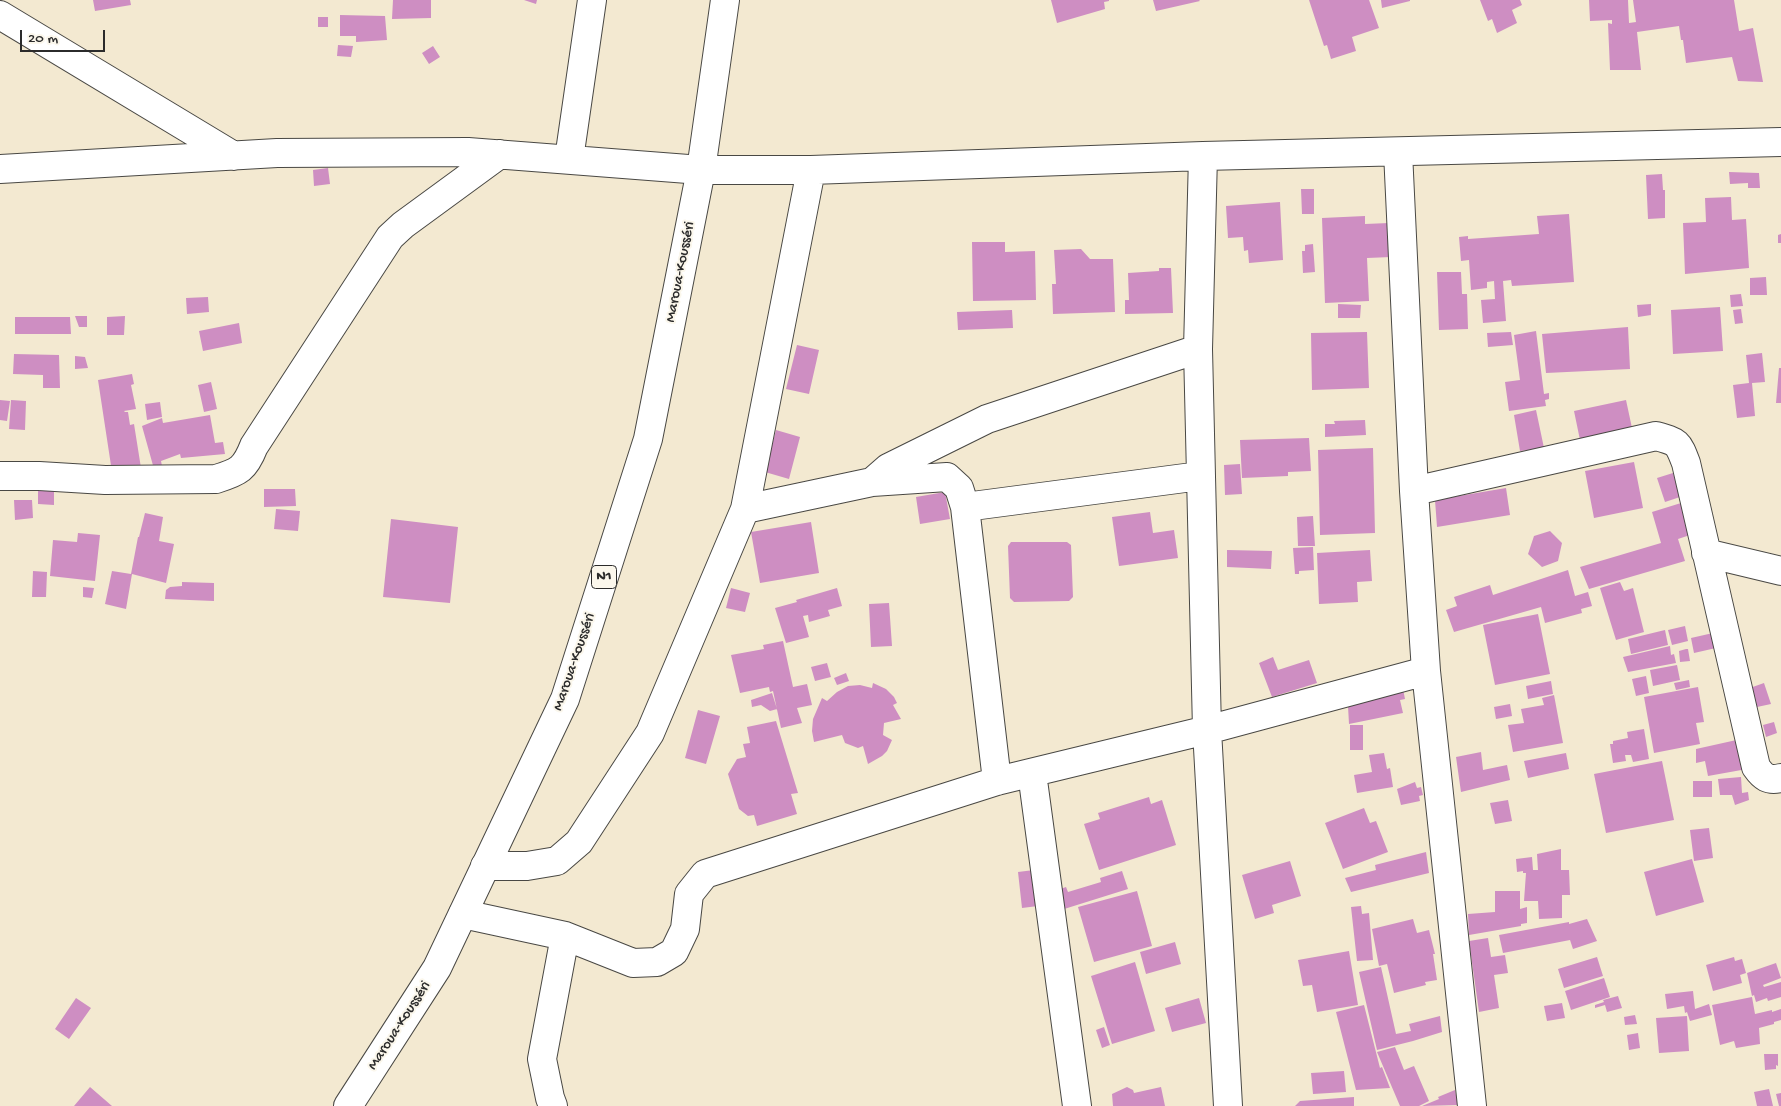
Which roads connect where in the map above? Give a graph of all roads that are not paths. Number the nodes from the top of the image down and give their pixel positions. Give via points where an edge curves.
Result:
1 (592, 0) edge
2 (725, 0) edge
3 (0, 15) edge
4 (1781, 142) edge
5 (1398, 152) junction
6 (500, 154) junction
7 (234, 156) junction
8 (1203, 156) junction
9 (569, 159) junction
10 (0, 169) edge
11 (700, 170) junction
12 (811, 170) junction
13 (1198, 349) junction
14 (0, 476) edge
15 (1200, 476) junction
16 (872, 482) junction
17 (1414, 491) junction
18 (965, 507) junction
19 (745, 509) junction
20 (1706, 553) junction
21 (1781, 571) edge
22 (1426, 671) junction
23 (1207, 730) junction
24 (1032, 773) junction
25 (1781, 778) edge
26 (997, 781) junction
27 (486, 866) junction
28 (463, 914) junction
29 (565, 936) junction
30 (348, 1106) edge
31 (553, 1106) edge
32 (1078, 1106) edge
33 (1228, 1106) edge
34 (1472, 1106) edge

1 - 9 main road
2 - 11 main road, Maroua-Kousséri / N1
3 - 7 main road
4 - 5 main road
5 - 8 main road
5 - 17 main road
6 - 7 main road via 287,153
6 - 9 main road
6 - 14 main road via 403,224 390,237 254,446 247,463 233,474 216,479 105,480
7 - 10 main road
8 - 12 main road
8 - 13 main road
9 - 11 main road
11 - 12 main road
11 - 27 main road, Maroua-Kousséri / N1 via 645,448 565,699
12 - 19 main road
13 - 15 main road
13 - 16 main road via 987,419 888,468
15 - 18 main road
15 - 23 main road
16 - 18 main road via 947,477 959,488
16 - 19 main road
17 - 20 main road via 1656,436 1680,446
17 - 22 main road
18 - 26 main road
19 - 27 main road via 650,733 579,842 557,861 527,866
20 - 21 main road
20 - 25 main road via 1756,766 1762,776 1773,780
22 - 23 main road
22 - 34 main road
23 - 24 main road
23 - 33 main road
24 - 26 main road
24 - 32 main road
26 - 29 main road via 705,874 689,894 685,930 674,952 657,962 633,963
27 - 28 main road, Maroua-Kousséri / N1
28 - 29 main road
28 - 30 main road, Maroua-Kousséri / N1 via 437,968
29 - 31 main road via 542,1059

